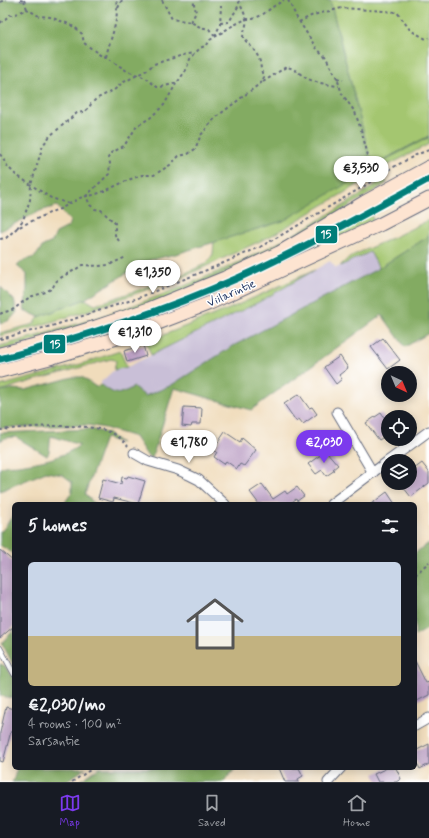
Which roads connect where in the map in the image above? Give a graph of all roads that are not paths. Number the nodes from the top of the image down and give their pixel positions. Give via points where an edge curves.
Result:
1 (429, 167) edge
2 (429, 199) edge
3 (0, 354) edge
4 (0, 371) edge
5 (337, 412) dead end
6 (429, 431) edge
7 (134, 453) road end
8 (398, 454) edge
9 (381, 466) edge
10 (372, 473) junction
11 (223, 502) edge
12 (333, 502) edge
13 (0, 648) edge
14 (12, 670) edge
15 (429, 718) edge
16 (417, 725) edge
17 (339, 770) edge
18 (328, 782) edge

1 - 3 main road, Viilarintie via 279,253 225,278 96,327
2 - 4 main road, Viilarintie via 210,303 127,335
5 - 10 street
6 - 8 street
7 - 11 street via 148,461 178,470 199,480
9 - 10 street
10 - 12 street
13 - 14 lane
15 - 16 street
17 - 18 street

